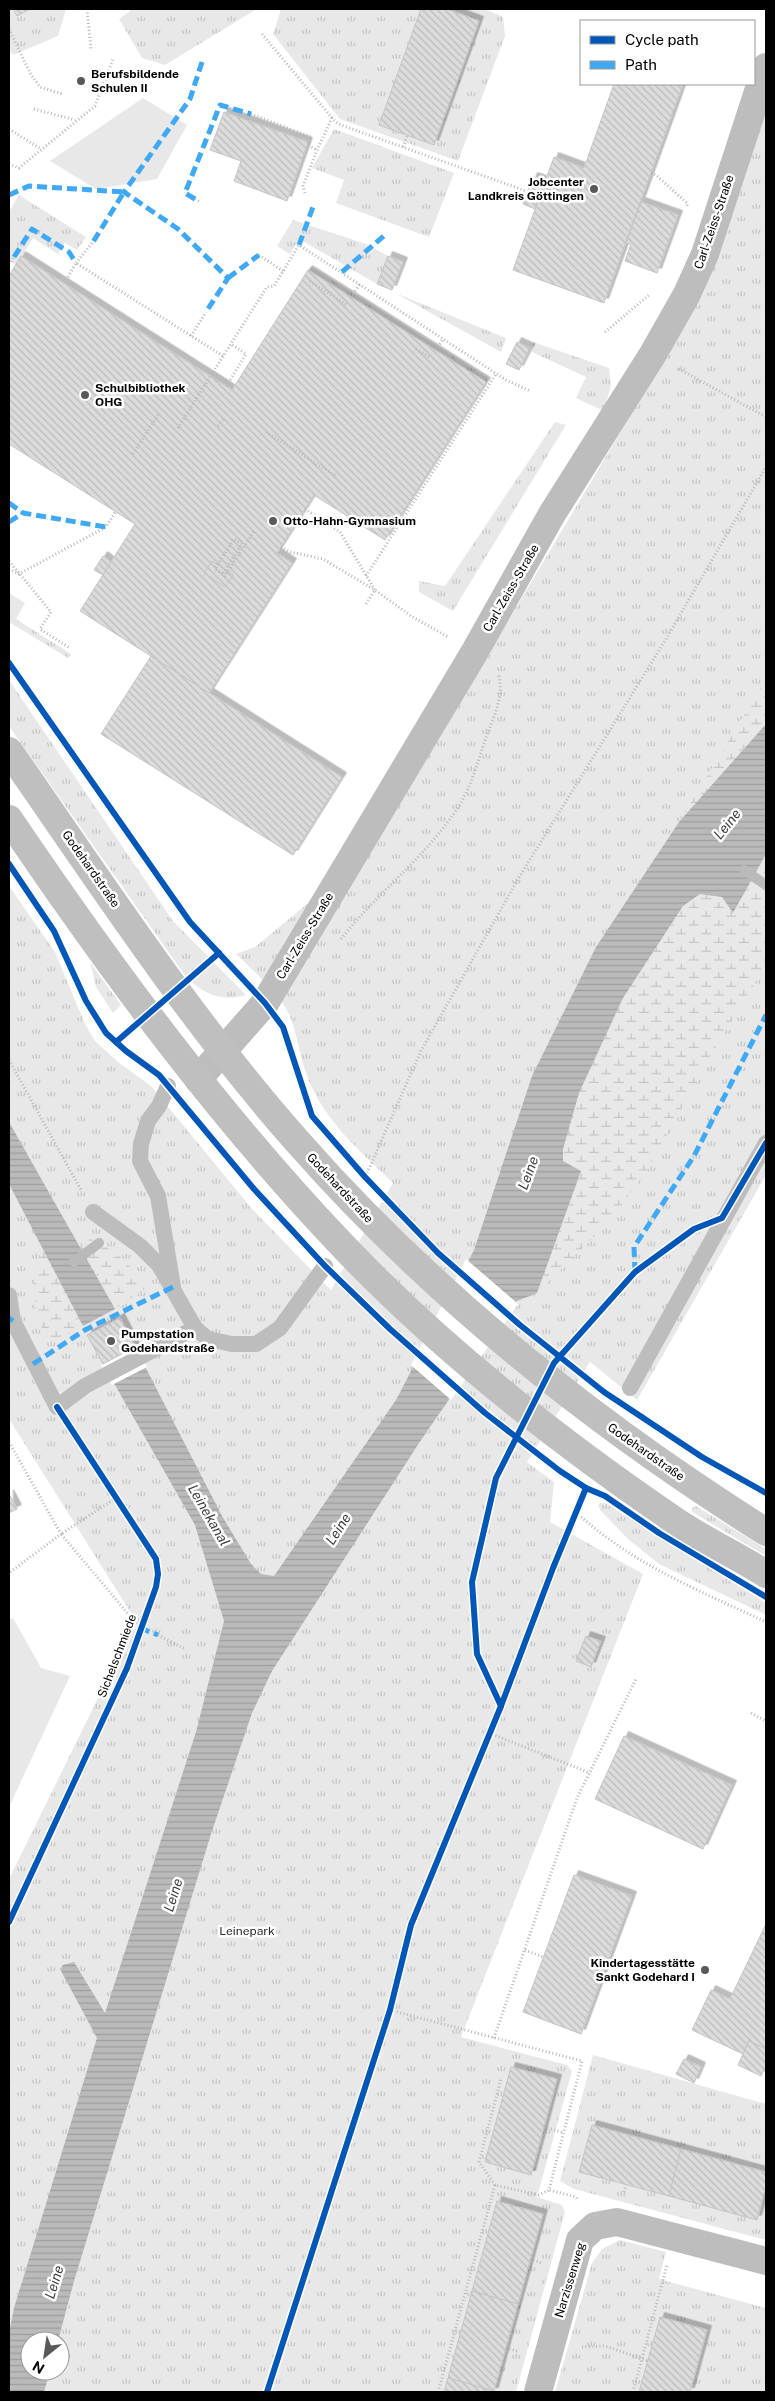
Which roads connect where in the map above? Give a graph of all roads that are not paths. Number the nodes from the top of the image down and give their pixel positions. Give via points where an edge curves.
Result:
1 (766, 67) edge
2 (9, 751) edge
3 (9, 819) edge
4 (223, 1051) junction
5 (198, 1079) junction
6 (168, 1086) dead end
7 (766, 1143) edge
8 (93, 1212) road end
9 (325, 1266) dead end
10 (173, 1287) junction
11 (9, 1295) edge
12 (195, 1328) junction
13 (630, 1388) dead end
14 (766, 1532) edge
15 (766, 1574) edge
16 (766, 2260) edge
17 (538, 2392) edge

1 - 4 street, Carl-Zeiss-Straße via 705,254 687,294 552,514 482,638 265,1002
2 - 4 street, Godehardstraße via 176,990
3 - 5 street via 48,877
4 - 5 street, Carl-Zeiss-Straße
4 - 14 street, Godehardstraße via 297,1141 363,1213 475,1320 592,1414
5 - 15 street via 256,1151 344,1247 454,1351 574,1447 679,1522
6 - 10 lane via 148,1121 140,1161 158,1196
7 - 13 lane
8 - 10 lane via 140,1246 159,1265
9 - 12 lane via 280,1328 256,1344 232,1344 208,1338
10 - 12 lane
11 - 12 lane via 14,1321 57,1407 85,1386
16 - 17 street, Narzissenweg via 617,2222 595,2226 580,2240

